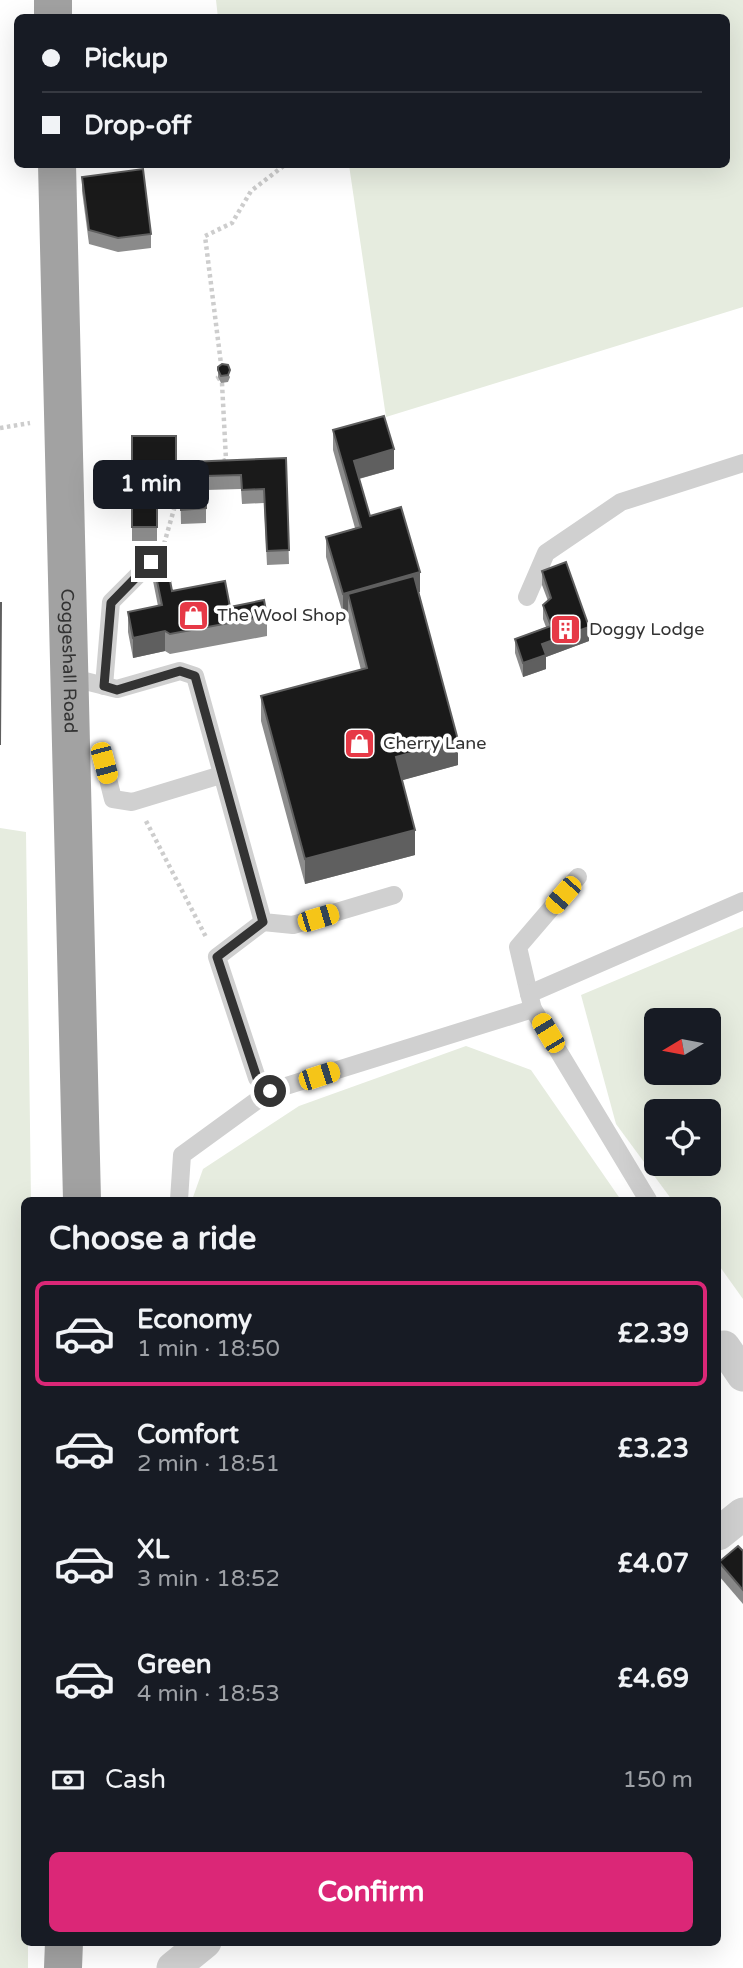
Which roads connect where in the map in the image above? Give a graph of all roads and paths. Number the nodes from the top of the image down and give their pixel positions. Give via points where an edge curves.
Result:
1 (57, 168) edge
2 (281, 168) edge
3 (214, 463) edge
4 (743, 463) edge
5 (195, 468) edge
6 (151, 562) joint
7 (527, 597) dead end
8 (86, 682) junction
9 (104, 763) dead end
10 (221, 775) junction
11 (142, 814) dead end
12 (578, 877) dead end
13 (394, 895) dead end
14 (743, 901) edge
15 (263, 922) junction
16 (217, 957) junction
17 (531, 1002) junction
18 (270, 1091) junction
19 (82, 1197) edge
20 (179, 1197) edge
21 (646, 1197) edge
22 (724, 1347) dead end
23 (743, 1375) edge
24 (743, 1514) edge
25 (721, 1532) edge
26 (64, 1946) edge
27 (200, 1946) edge
28 (63, 1968) edge
29 (173, 1968) edge

1 - 8 highway, Coggeshall Road
2 - 3 path via 251,191 232,223 205,236 222,372 218,377 226,460
4 - 7 lane via 621,502 546,553
5 - 6 path via 185,471 166,541
6 - 8 lane via 111,603
8 - 10 lane via 117,690 180,671 195,676
8 - 19 highway, Coggeshall Road
9 - 10 lane via 113,799 132,802
10 - 15 lane
11 - 16 path
12 - 17 lane via 518,947
13 - 15 lane via 293,925
14 - 17 lane
15 - 16 lane
16 - 18 lane via 257,1078
17 - 18 lane
17 - 21 lane
18 - 20 lane via 182,1156
22 - 23 street
24 - 25 street
26 - 28 highway
27 - 29 street

